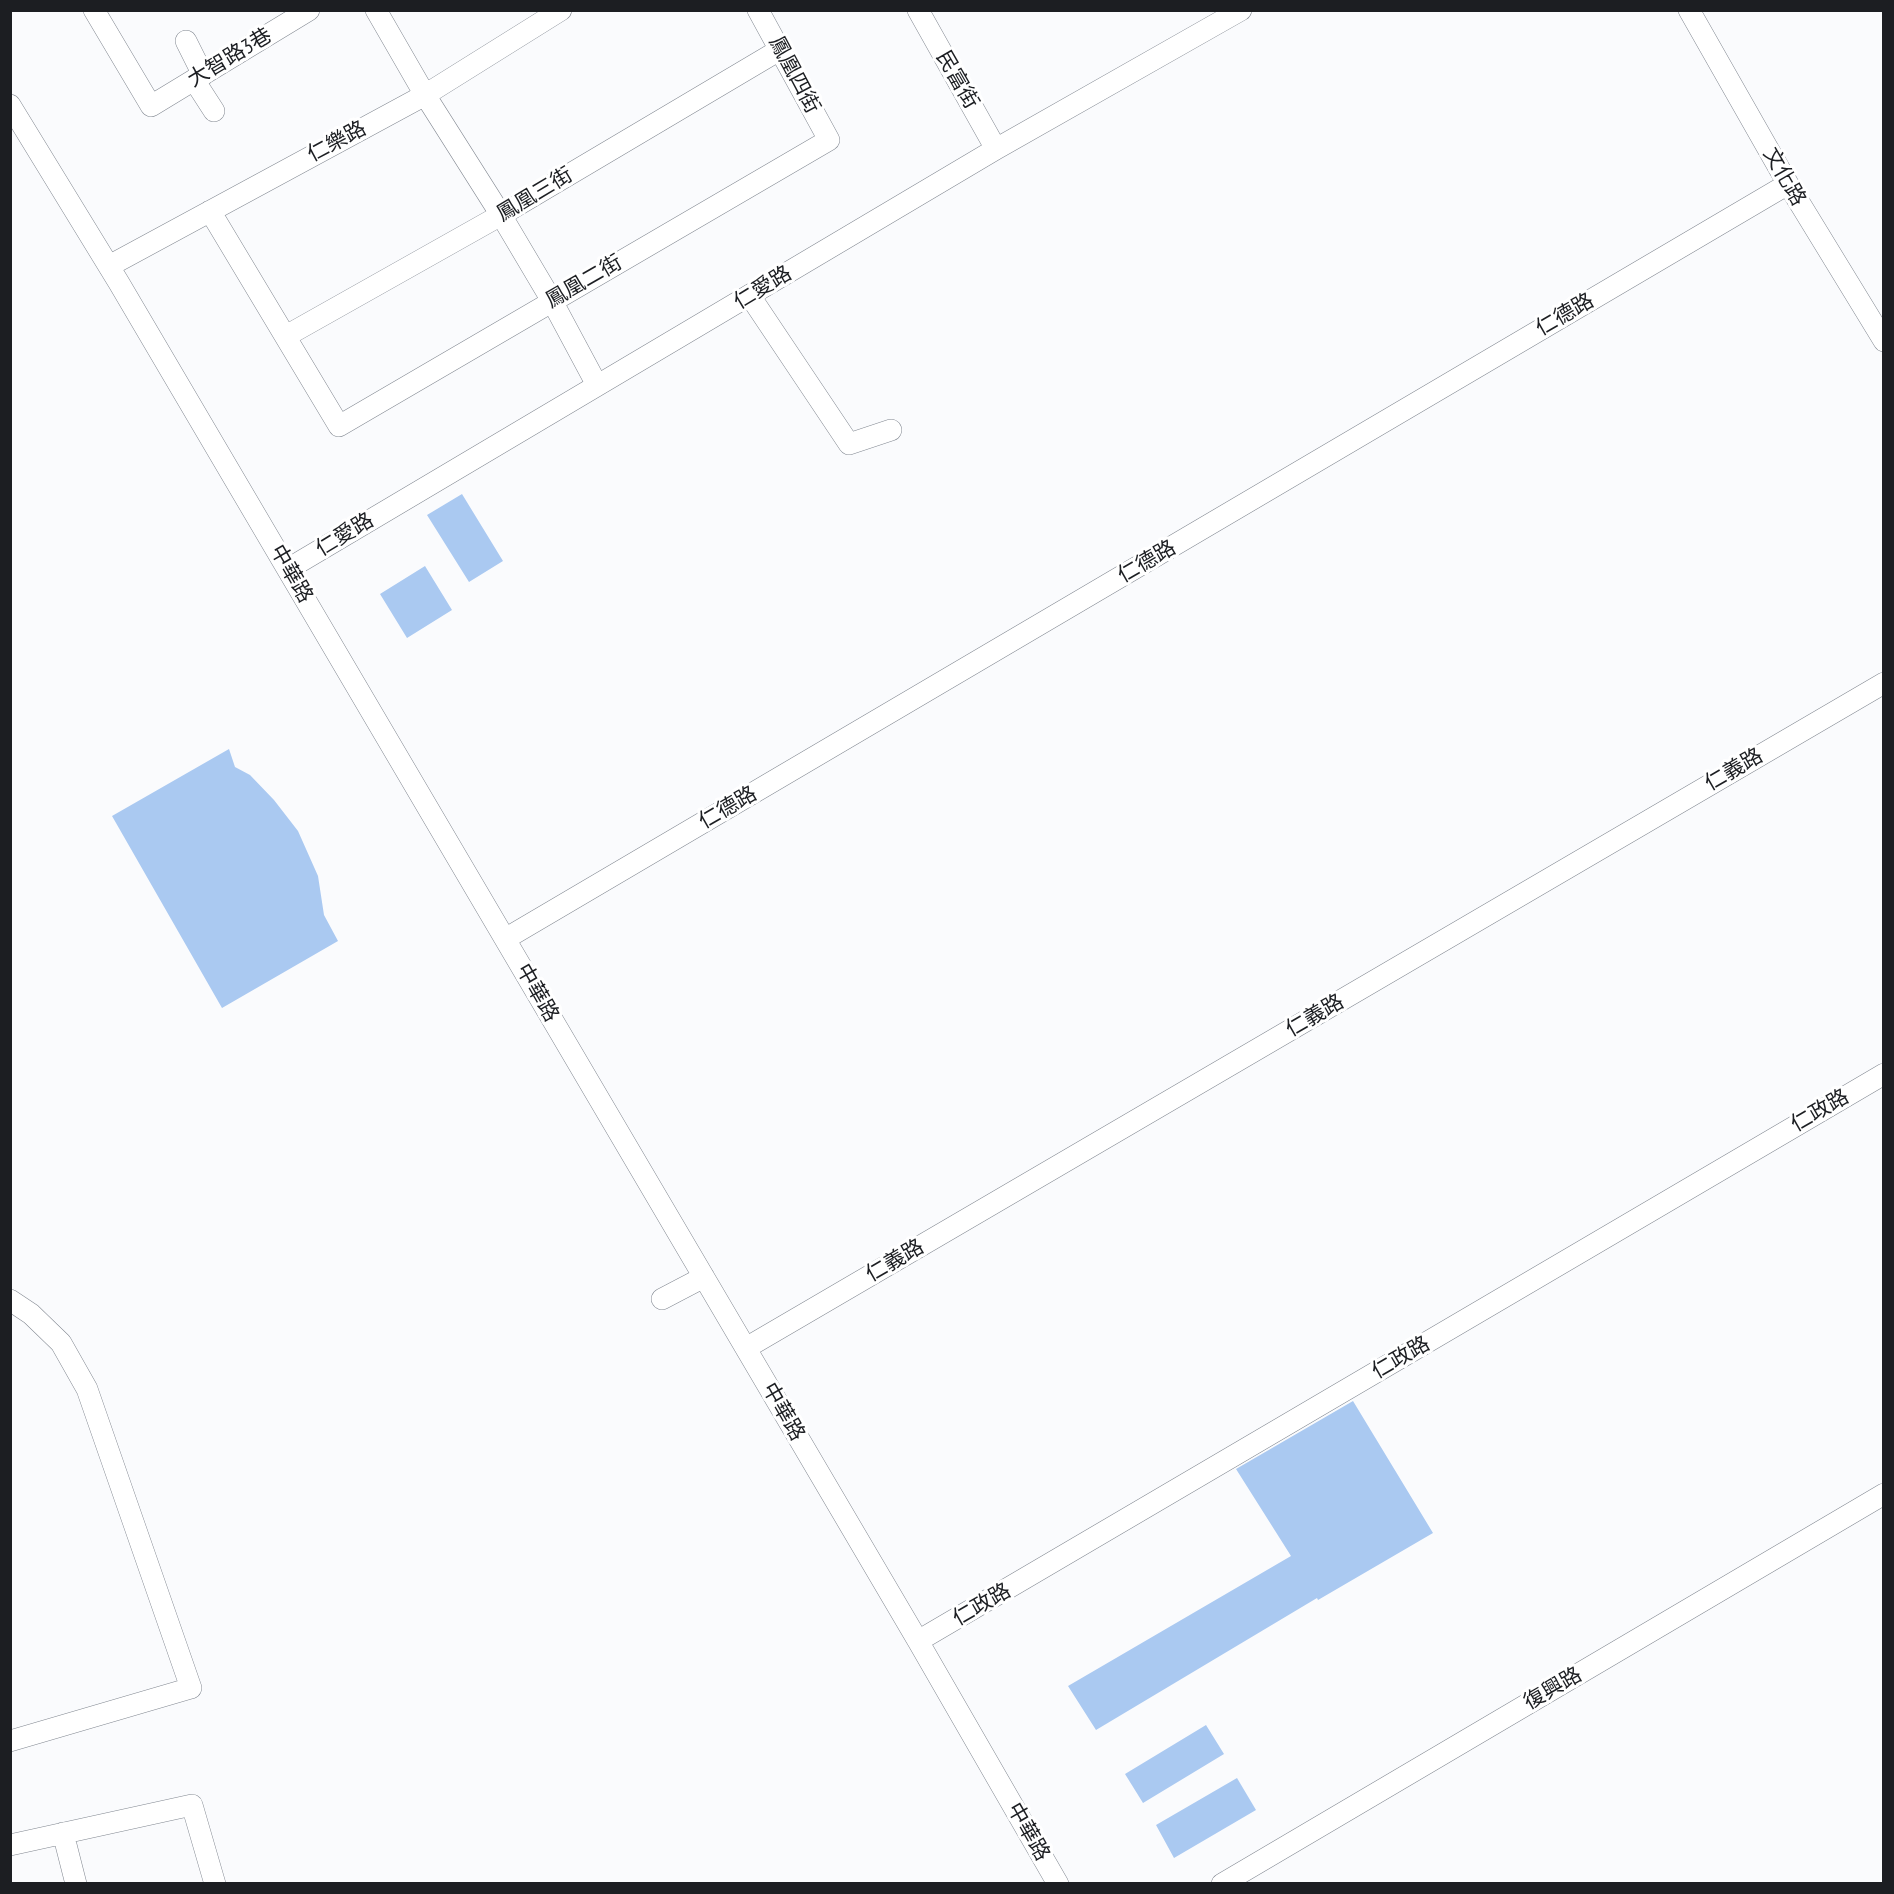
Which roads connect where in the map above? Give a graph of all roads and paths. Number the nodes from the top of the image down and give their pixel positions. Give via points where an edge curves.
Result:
1 (94, 10) edge
2 (309, 10) edge
3 (376, 10) edge
4 (561, 10) edge
5 (758, 10) edge
6 (918, 10) edge
7 (1241, 10) edge
8 (1689, 10) edge
9 (186, 41) dead end
10 (781, 49) junction
11 (198, 77) junction
12 (425, 95) junction
13 (10, 105) edge
14 (214, 111) dead end
15 (829, 140) joint
16 (996, 149) junction
17 (1788, 184) junction
18 (210, 211) junction
19 (501, 216) junction
20 (109, 266) junction
21 (750, 296) junction
22 (552, 301) junction
23 (286, 336) junction
24 (1884, 341) edge
25 (597, 385) junction
26 (891, 430) dead end
27 (288, 569) junction
28 (1884, 683) edge
29 (505, 939) junction
30 (1884, 1074) edge
31 (704, 1277) junction
32 (662, 1299) dead end
33 (10, 1300) edge
34 (746, 1348) junction
35 (1884, 1494) edge
36 (918, 1641) junction
37 (10, 1740) edge
38 (63, 1833) junction
39 (10, 1845) edge
40 (76, 1884) edge
41 (215, 1884) edge
42 (1058, 1884) edge
43 (1222, 1884) edge

1 - 11 street, 大智路3巷 via 151,106
2 - 11 street, 大智路3巷
3 - 12 street
4 - 12 street, 仁樂路
5 - 10 street, 鳳凰四街
6 - 16 street, 民富街
7 - 16 street, 仁愛路
8 - 17 street, 文化路
9 - 11 street
10 - 15 street, 鳳凰四街
10 - 19 street, 鳳凰三街
11 - 14 street
12 - 18 street, 仁樂路
12 - 19 street
13 - 20 street, 中華路
15 - 22 street, 鳳凰二街
16 - 21 street, 仁愛路
17 - 24 street, 文化路
17 - 29 street, 仁德路
18 - 20 street, 仁樂路
18 - 23 street
19 - 22 street
19 - 23 street, 鳳凰三街
20 - 27 street, 中華路
21 - 25 street, 仁愛路
21 - 26 street via 849,444
22 - 23 street, 鳳凰二街 via 339,426
22 - 25 street
25 - 27 street, 仁愛路
27 - 29 street, 中華路
28 - 34 street, 仁義路
29 - 31 street, 中華路
30 - 36 street, 仁政路
31 - 32 street
31 - 34 street, 中華路
33 - 37 street via 32,1314 61,1343 87,1389 192,1688
34 - 36 street, 中華路
35 - 43 street, 復興路
36 - 42 street, 中華路
38 - 39 street
38 - 40 street
38 - 41 street via 192,1805

